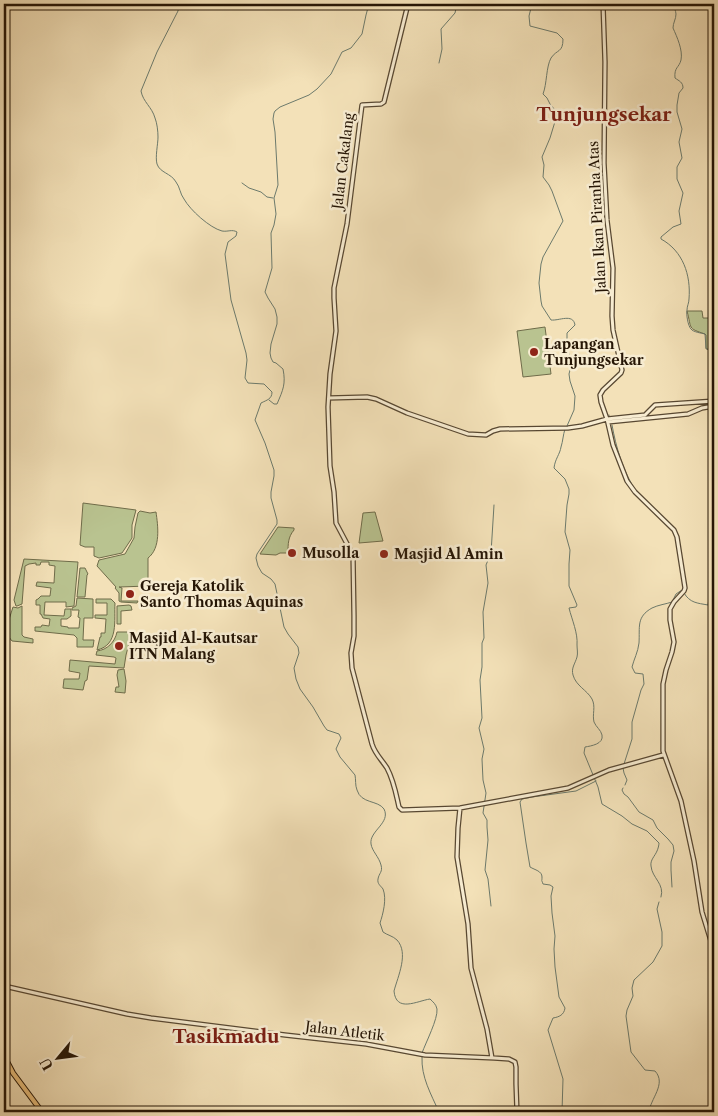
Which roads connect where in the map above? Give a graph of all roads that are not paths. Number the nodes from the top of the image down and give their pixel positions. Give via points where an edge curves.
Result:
1 (408, 4) edge
2 (603, 4) edge
3 (329, 398) junction
4 (714, 401) edge
5 (694, 403) junction
6 (714, 406) edge
7 (695, 412) junction
8 (608, 420) junction
9 (663, 755) junction
10 (460, 808) junction
11 (714, 951) edge
12 (4, 986) edge
13 (4, 1056) edge
14 (492, 1058) junction
15 (42, 1112) edge
16 (517, 1112) edge

1 - 3 street, Jalan Cakalang via 384,102 362,105 335,283 336,331
2 - 8 street, Jalan Ikan Piranha Atas via 604,163 613,268 613,330 622,370 600,394
3 - 8 street via 376,399 468,434 486,435 500,429 566,428
3 - 10 street via 330,466 336,522 352,553 352,668 372,744 392,778 398,807 402,810
4 - 5 street
5 - 7 street
5 - 8 street via 661,404 645,415
6 - 7 street
7 - 8 street
8 - 9 street via 618,460 631,488 676,532 684,591 670,609 674,642 663,684
9 - 10 street via 625,765 570,788
9 - 11 street via 680,801 702,912
10 - 14 street via 457,857 468,924 470,964 488,1029
12 - 14 street, Jalan Atletik via 144,1017 366,1044 425,1056
13 - 15 main road
14 - 16 street, Jalan Atletik via 514,1060 516,1063

